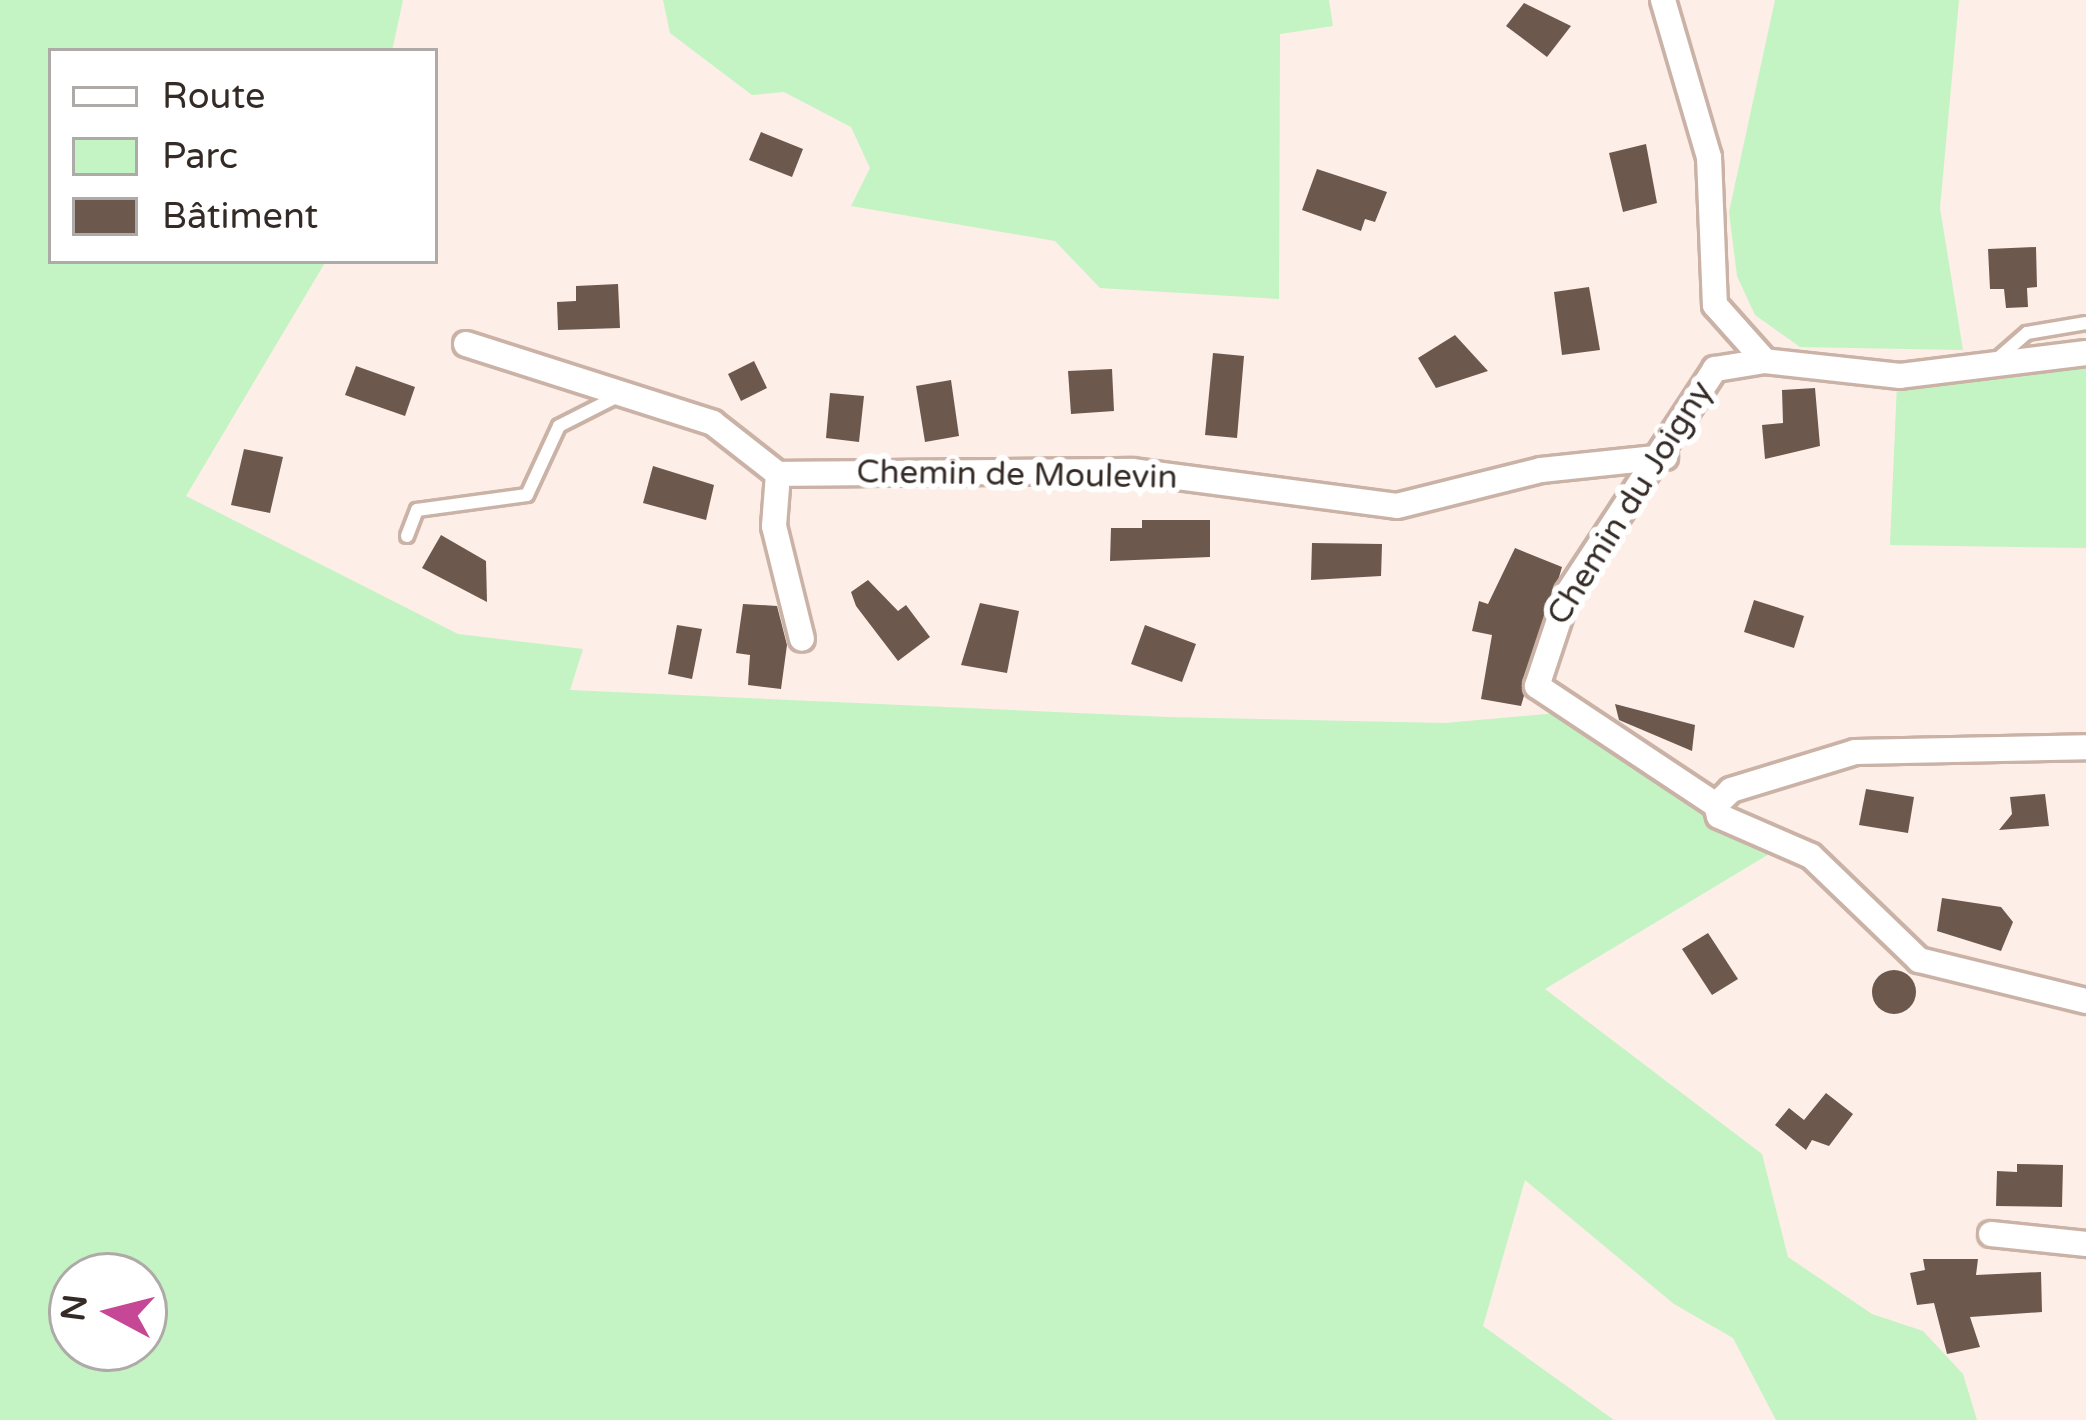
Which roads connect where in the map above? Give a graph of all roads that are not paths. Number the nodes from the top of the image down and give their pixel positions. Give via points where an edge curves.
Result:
1 (1663, 0) edge
2 (2086, 323) edge
3 (466, 344) dead end
4 (2086, 353) edge
5 (1765, 361) junction
6 (1991, 365) junction
7 (626, 392) junction
8 (1665, 458) junction
9 (778, 474) junction
10 (406, 536) dead end
11 (802, 639) dead end
12 (2086, 747) edge
13 (1716, 805) junction
14 (2086, 1001) edge
15 (1991, 1234) dead end
16 (2086, 1244) edge

1 - 5 street via 1709,158 1715,305
2 - 6 lane via 2027,333
3 - 7 street via 530,372
4 - 6 street
5 - 6 street via 1900,376
5 - 8 street, Chemin du Joigny via 1715,369 1684,404
7 - 9 street via 713,423
7 - 10 lane via 559,426 526,495 417,509
8 - 9 street, Chemin de Moulevin via 1540,470 1396,506 1132,471
8 - 13 street, Chemin du Joigny via 1568,593 1537,686
9 - 11 street via 775,526
12 - 13 street via 1855,752 1731,790
13 - 14 street, Chemin du Joigny via 1719,817 1811,856 1919,960
15 - 16 street

